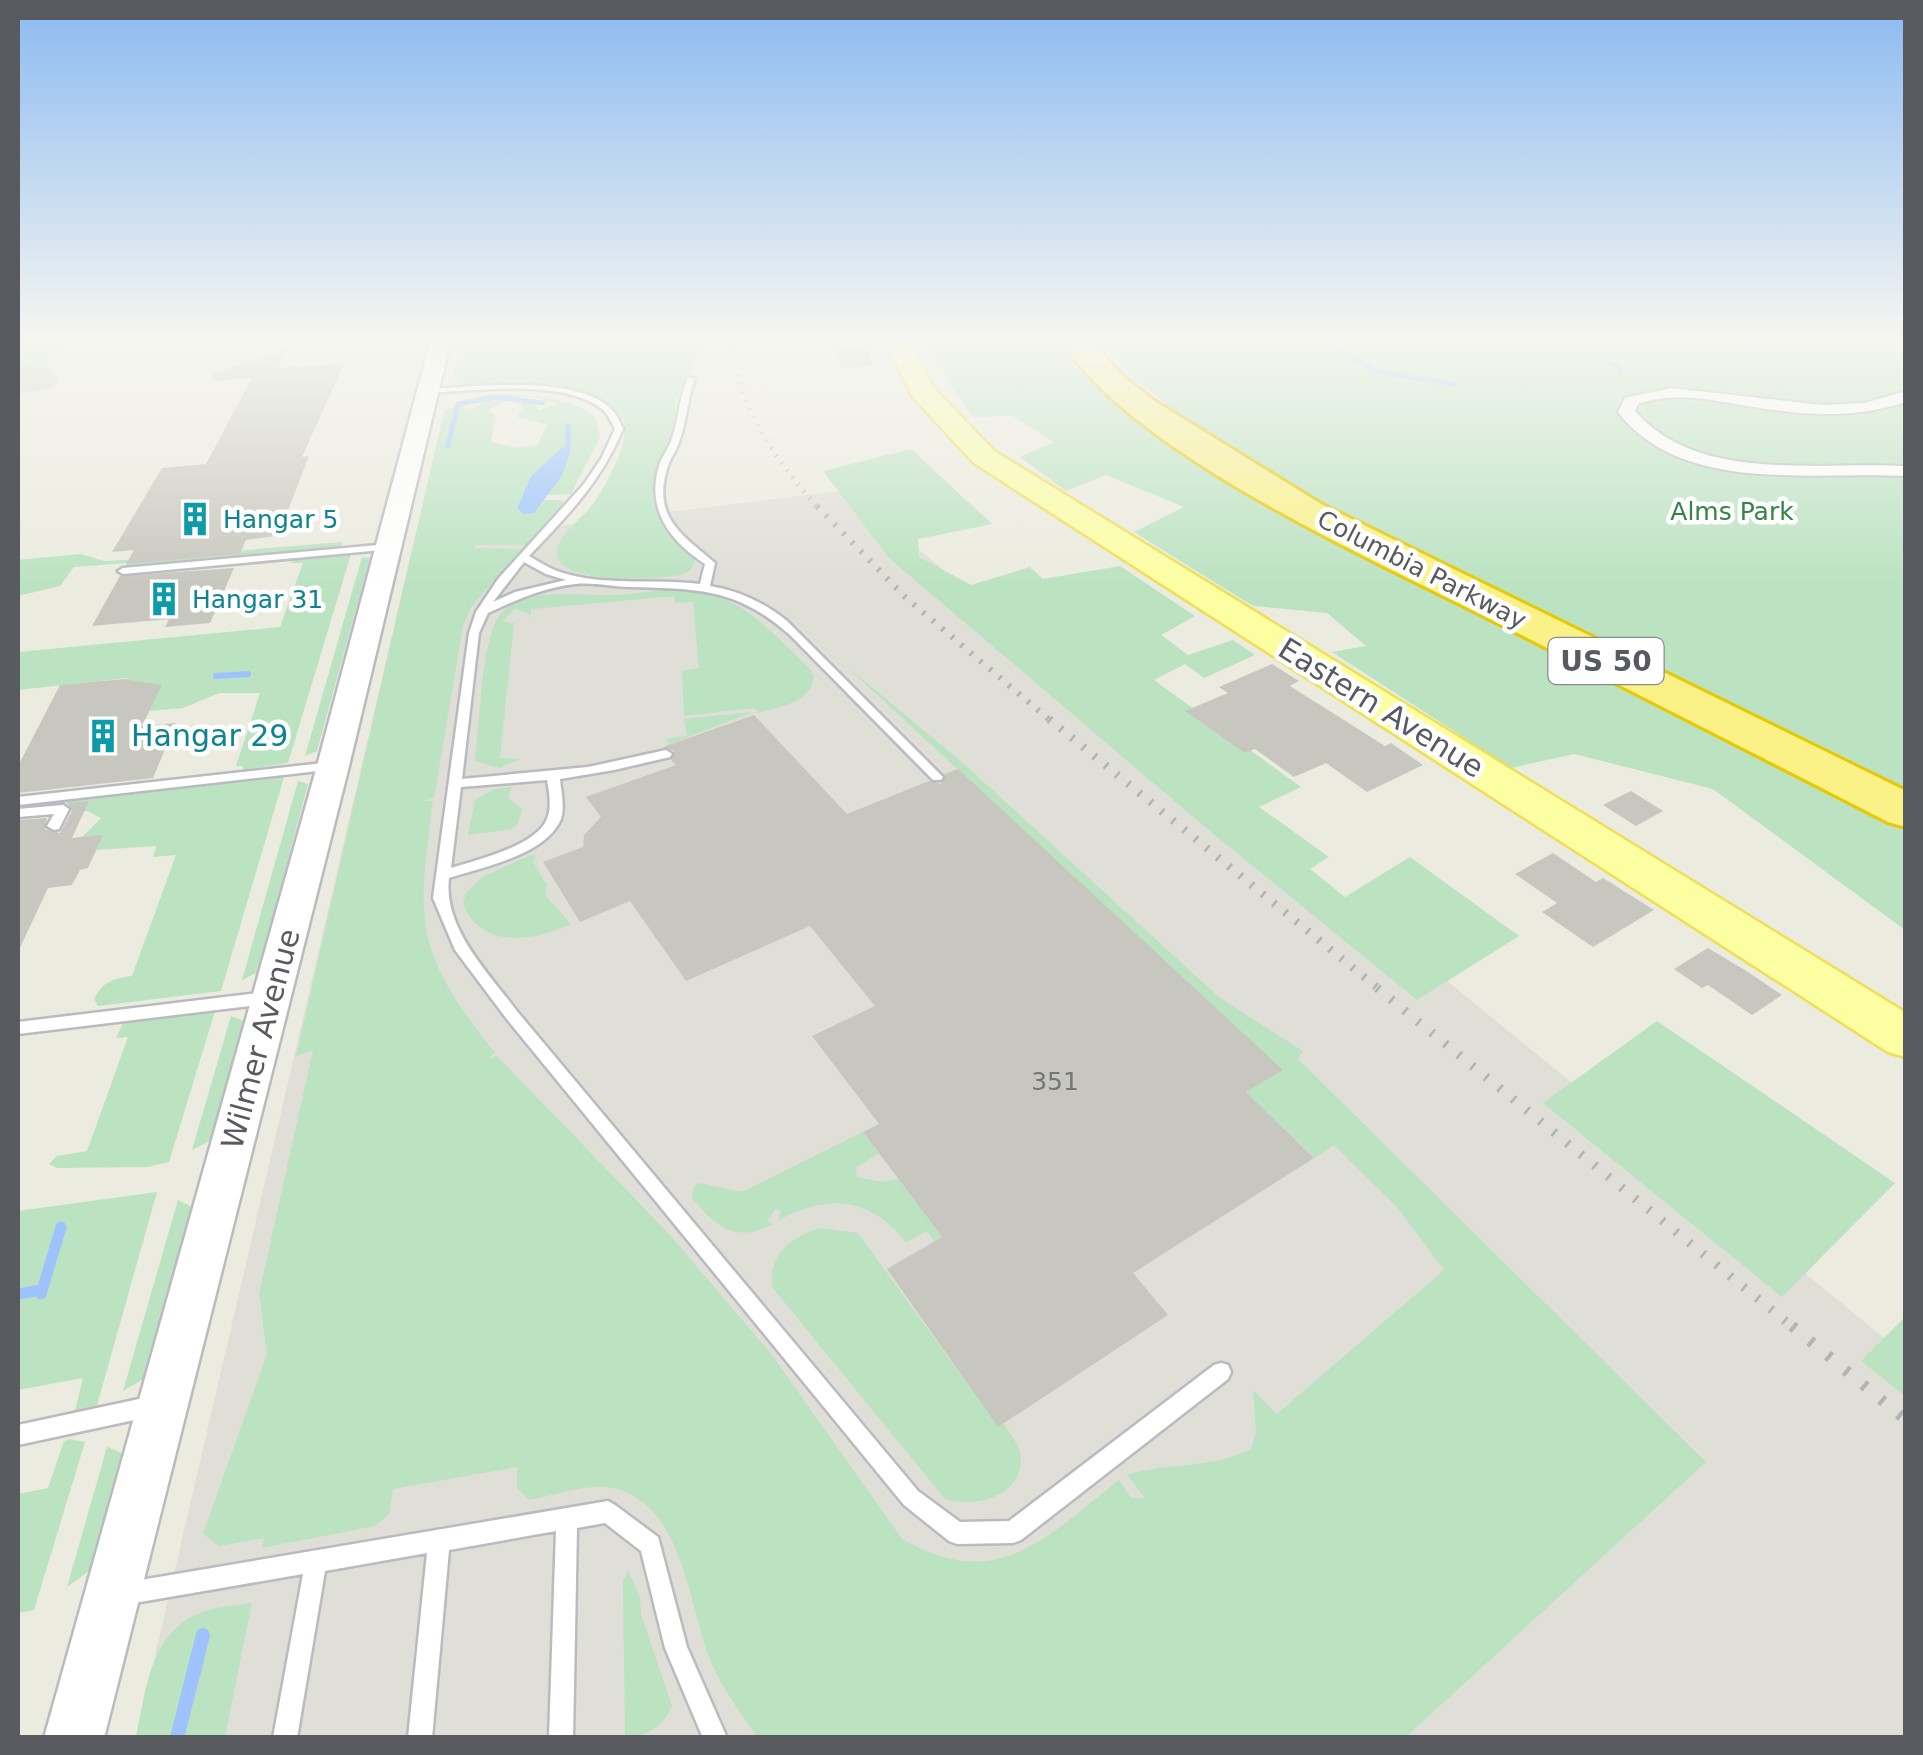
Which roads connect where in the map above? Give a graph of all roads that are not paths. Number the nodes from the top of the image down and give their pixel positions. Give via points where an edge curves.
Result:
1 (421, 421) edge
2 (614, 421) edge
3 (678, 421) edge
4 (946, 421) edge
5 (1163, 421) edge
6 (1191, 421) edge
7 (1635, 421) edge
8 (1906, 471) edge
9 (389, 547) junction
10 (525, 558) junction
11 (123, 571) dead end
12 (574, 581) junction
13 (705, 586) junction
14 (479, 613) junction
15 (666, 754) dead end
16 (333, 766) junction
17 (553, 776) junction
18 (937, 777) dead end
19 (455, 783) junction
20 (1906, 792) edge
21 (18, 801) edge
22 (1906, 811) edge
23 (18, 813) edge
24 (54, 826) dead end
25 (443, 874) junction
26 (272, 997) junction
27 (18, 1028) edge
28 (1906, 1038) edge
29 (1221, 1372) dead end
30 (163, 1404) junction
31 (18, 1435) edge
32 (567, 1518) junction
33 (439, 1540) junction
34 (316, 1562) junction
35 (112, 1596) junction
36 (74, 1738) edge
37 (285, 1738) edge
38 (420, 1738) edge
39 (561, 1738) edge
40 (715, 1738) edge

1 - 9 street, Wilmer Avenue
2 - 10 lane via 619,429 611,453
3 - 13 lane via 660,492 666,525 679,544 710,564
4 - 28 main road, Eastern Avenue via 984,457
5 - 22 highway, Columbia Parkway / US 50 via 1308,512
6 - 20 highway, Columbia Parkway / US 50 via 1322,504
7 - 8 street via 1654,439 1718,462 1773,470
9 - 11 lane
9 - 16 street, Wilmer Avenue
10 - 12 lane
10 - 14 lane
12 - 13 lane
12 - 14 lane via 519,594
13 - 18 lane via 774,613
14 - 19 lane
15 - 17 lane
16 - 21 lane
16 - 26 street, Wilmer Avenue
17 - 19 lane
17 - 25 lane via 555,816 542,835 508,854
19 - 25 lane
23 - 24 lane via 63,809
25 - 29 lane via 440,898 460,946 511,1014 911,1498 957,1533 1013,1532
26 - 27 lane
26 - 30 street, Wilmer Avenue
30 - 31 lane
30 - 35 street, Wilmer Avenue
32 - 33 lane
32 - 39 lane
32 - 40 lane via 608,1512 650,1545 676,1648
33 - 34 lane
33 - 38 lane
34 - 35 lane
34 - 37 lane
35 - 36 street, Wilmer Avenue

